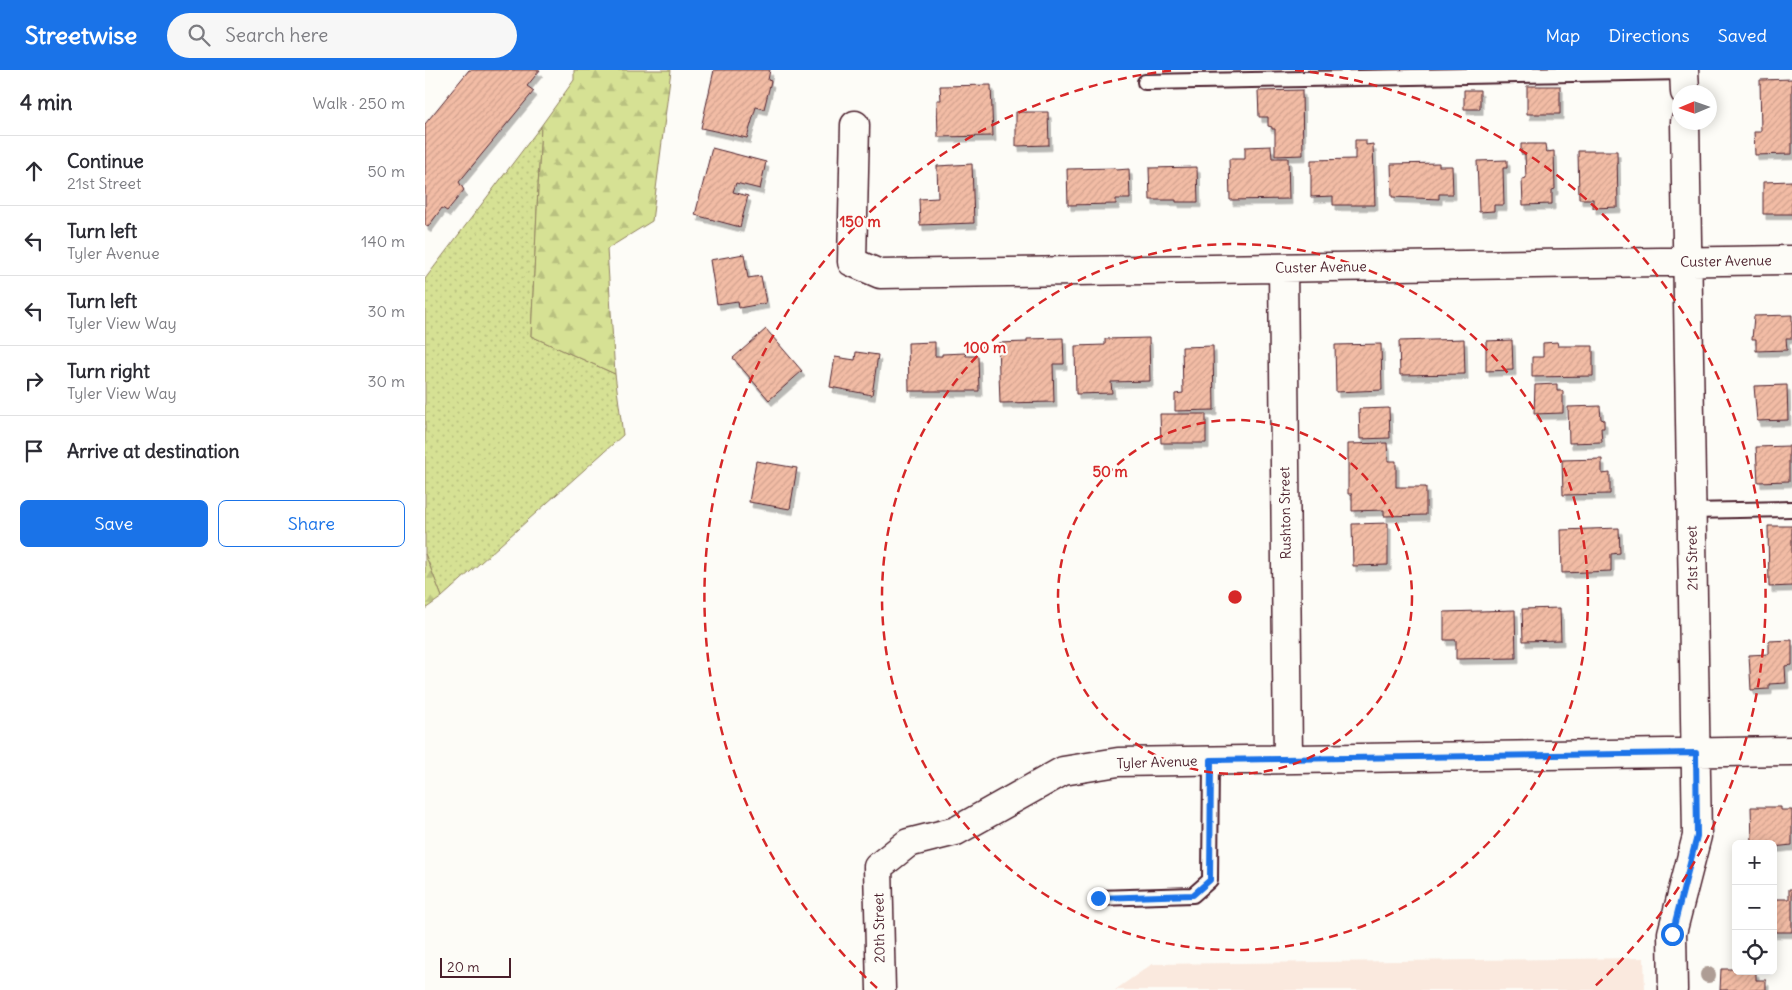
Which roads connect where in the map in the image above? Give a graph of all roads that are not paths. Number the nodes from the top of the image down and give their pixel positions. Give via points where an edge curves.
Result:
1 (1684, 78) edge
2 (1145, 82) dead end
3 (855, 124) dead end
4 (1685, 130) edge
5 (1792, 260) edge
6 (1687, 262) junction
7 (1283, 268) junction
8 (1792, 509) edge
9 (1692, 511) junction
10 (1792, 751) edge
11 (1696, 753) junction
12 (1288, 758) junction
13 (1211, 760) junction
14 (878, 867) joint
15 (1098, 898) dead end
16 (881, 990) edge
17 (1673, 990) edge

1 - 2 lane
3 - 7 street, Custer Avenue via 852,262 880,274
4 - 6 street, 21st Street
5 - 6 street, Custer Avenue
6 - 7 street, Custer Avenue
6 - 9 street, 21st Street
7 - 12 street, Rushton Street
8 - 9 lane
9 - 11 street, 21st Street
10 - 11 street, Tyler Avenue
11 - 12 street, Tyler Avenue
11 - 17 street, 21st Street via 1697,836 1672,934
12 - 13 street, Tyler Avenue
13 - 14 street, Tyler Avenue via 1118,762 1063,771 956,831 908,843
13 - 15 lane via 1210,880 1193,895
14 - 16 street, 20th Street

